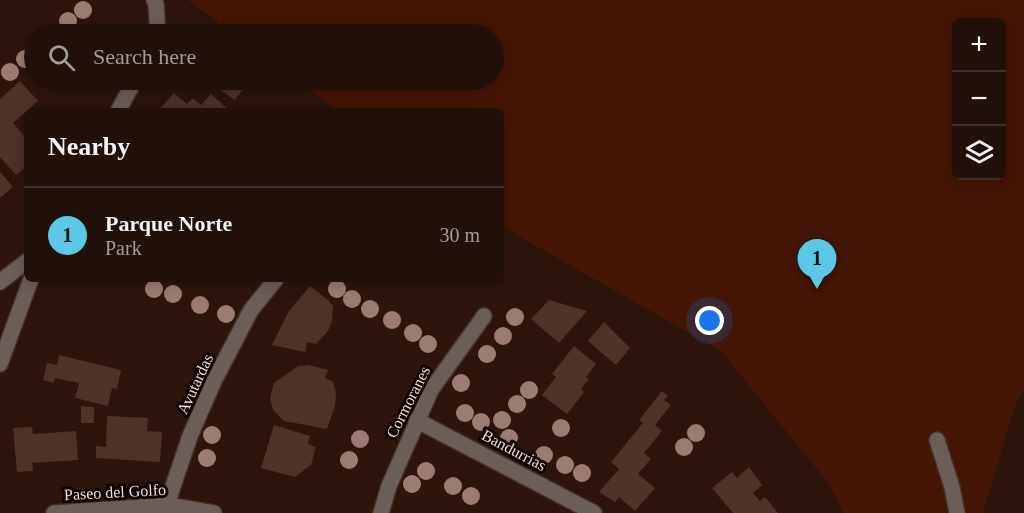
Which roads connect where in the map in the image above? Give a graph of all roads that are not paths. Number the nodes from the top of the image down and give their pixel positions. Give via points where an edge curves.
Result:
1 (154, 0) edge
2 (157, 24) edge
3 (130, 90) edge
4 (120, 108) edge
5 (24, 263) edge
6 (0, 282) edge
7 (30, 282) edge
8 (274, 282) edge
9 (484, 316) dead end
10 (0, 364) edge
11 (416, 420) junction
12 (937, 440) dead end
13 (166, 509) edge
14 (54, 513) edge
15 (213, 513) edge
16 (381, 513) edge
17 (594, 513) edge
18 (957, 513) edge

1 - 2 street
3 - 4 street
5 - 6 street
7 - 10 street
8 - 13 street, Avutardas via 251,310 214,381 190,436
9 - 11 street, Cormoranes via 431,390
11 - 16 street, Cormoranes
11 - 17 street, Bandurrias
12 - 18 street
13 - 14 street, Paseo del Golfo
13 - 15 street, Paseo del Golfo

